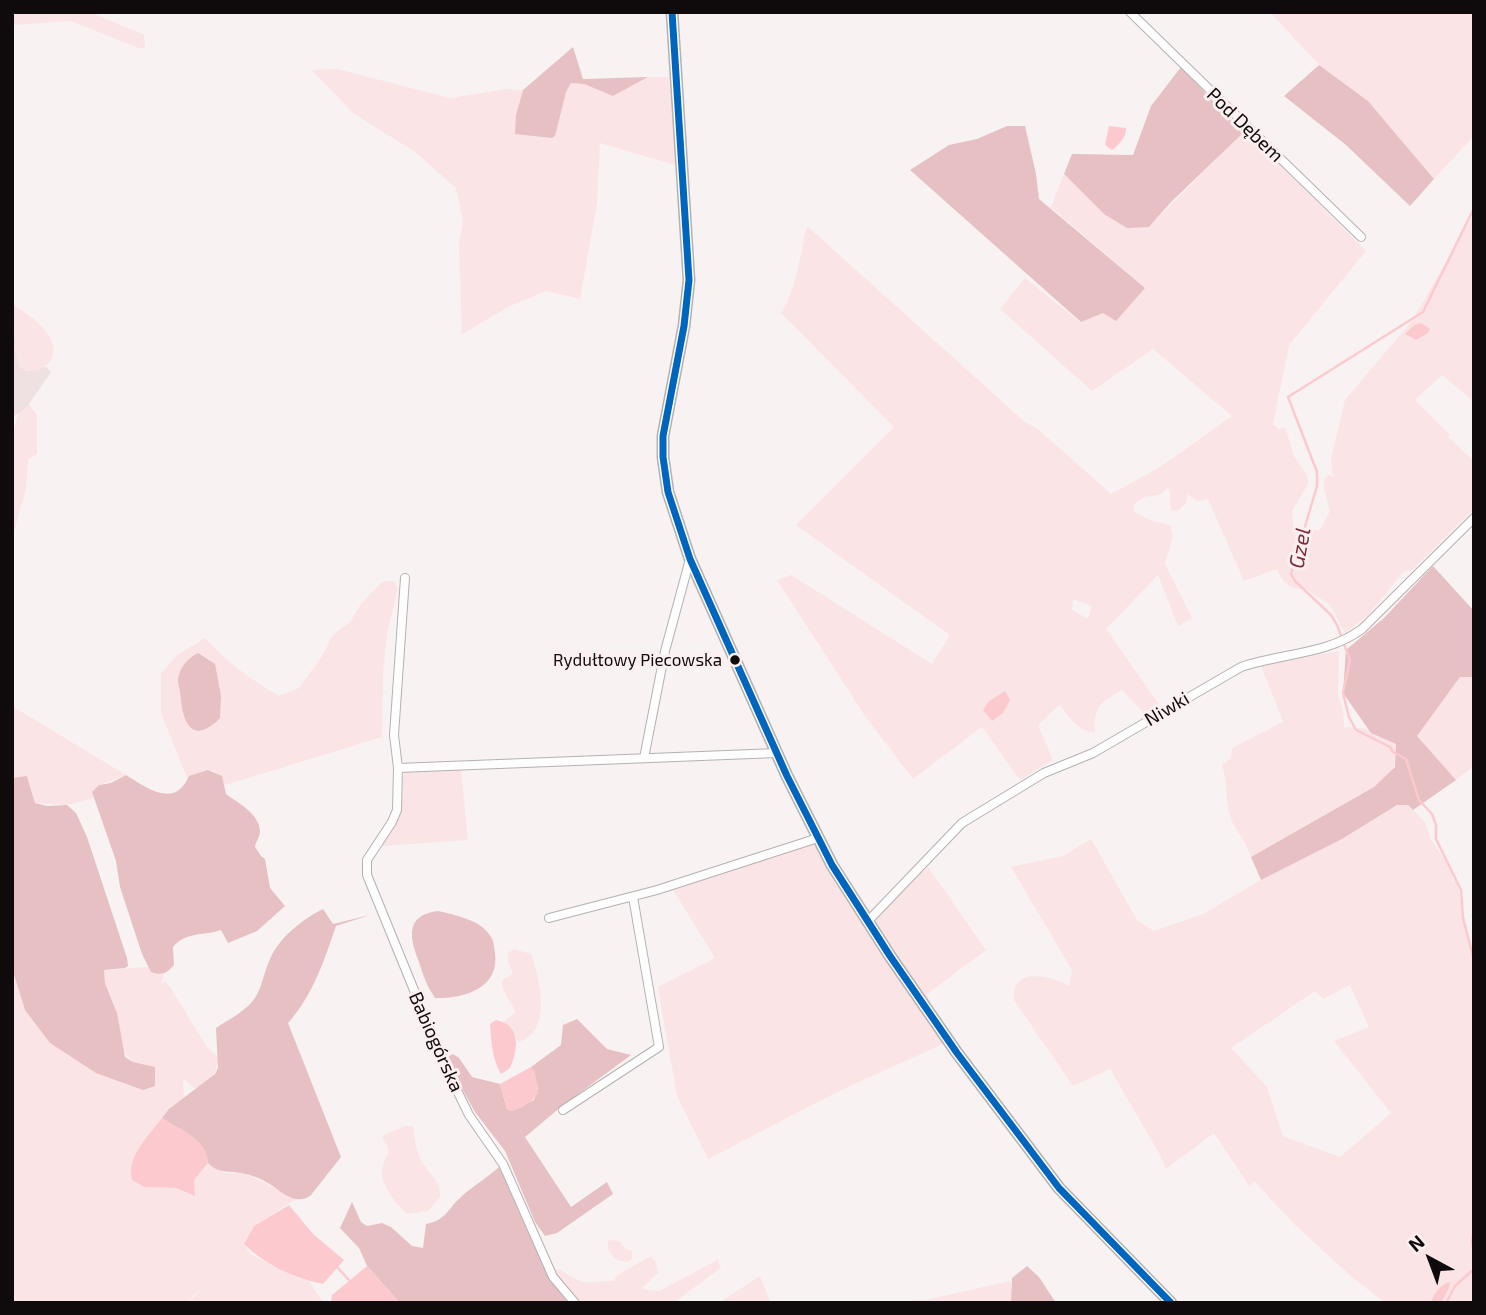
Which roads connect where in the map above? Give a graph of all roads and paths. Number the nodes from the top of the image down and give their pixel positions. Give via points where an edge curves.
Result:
1 (672, 12) edge
2 (1130, 12) edge
3 (1361, 237) dead end
4 (1474, 518) edge
5 (690, 559) junction
6 (405, 578) dead end
7 (777, 754) junction
8 (644, 758) junction
9 (398, 768) junction
10 (818, 838) junction
11 (633, 897) junction
12 (549, 918) dead end
13 (868, 921) junction
14 (563, 1110) dead end
15 (575, 1303) edge
16 (1171, 1303) edge

1 - 5 street via 689,280 663,457 668,492
2 - 3 street, Pod Dębem
4 - 13 street, Niwki via 1348,640 1241,667 1093,753 1001,797 962,823
5 - 7 street
5 - 8 street via 665,651
6 - 9 street, Babiogórska via 394,735
7 - 8 street
7 - 10 street
8 - 9 street
9 - 15 street, Babiogórska via 397,810 367,860 367,875 445,1066 469,1115 503,1164 553,1277
10 - 11 street
10 - 13 street
11 - 12 street
11 - 14 street via 659,1047
13 - 16 street via 957,1053 1043,1167

